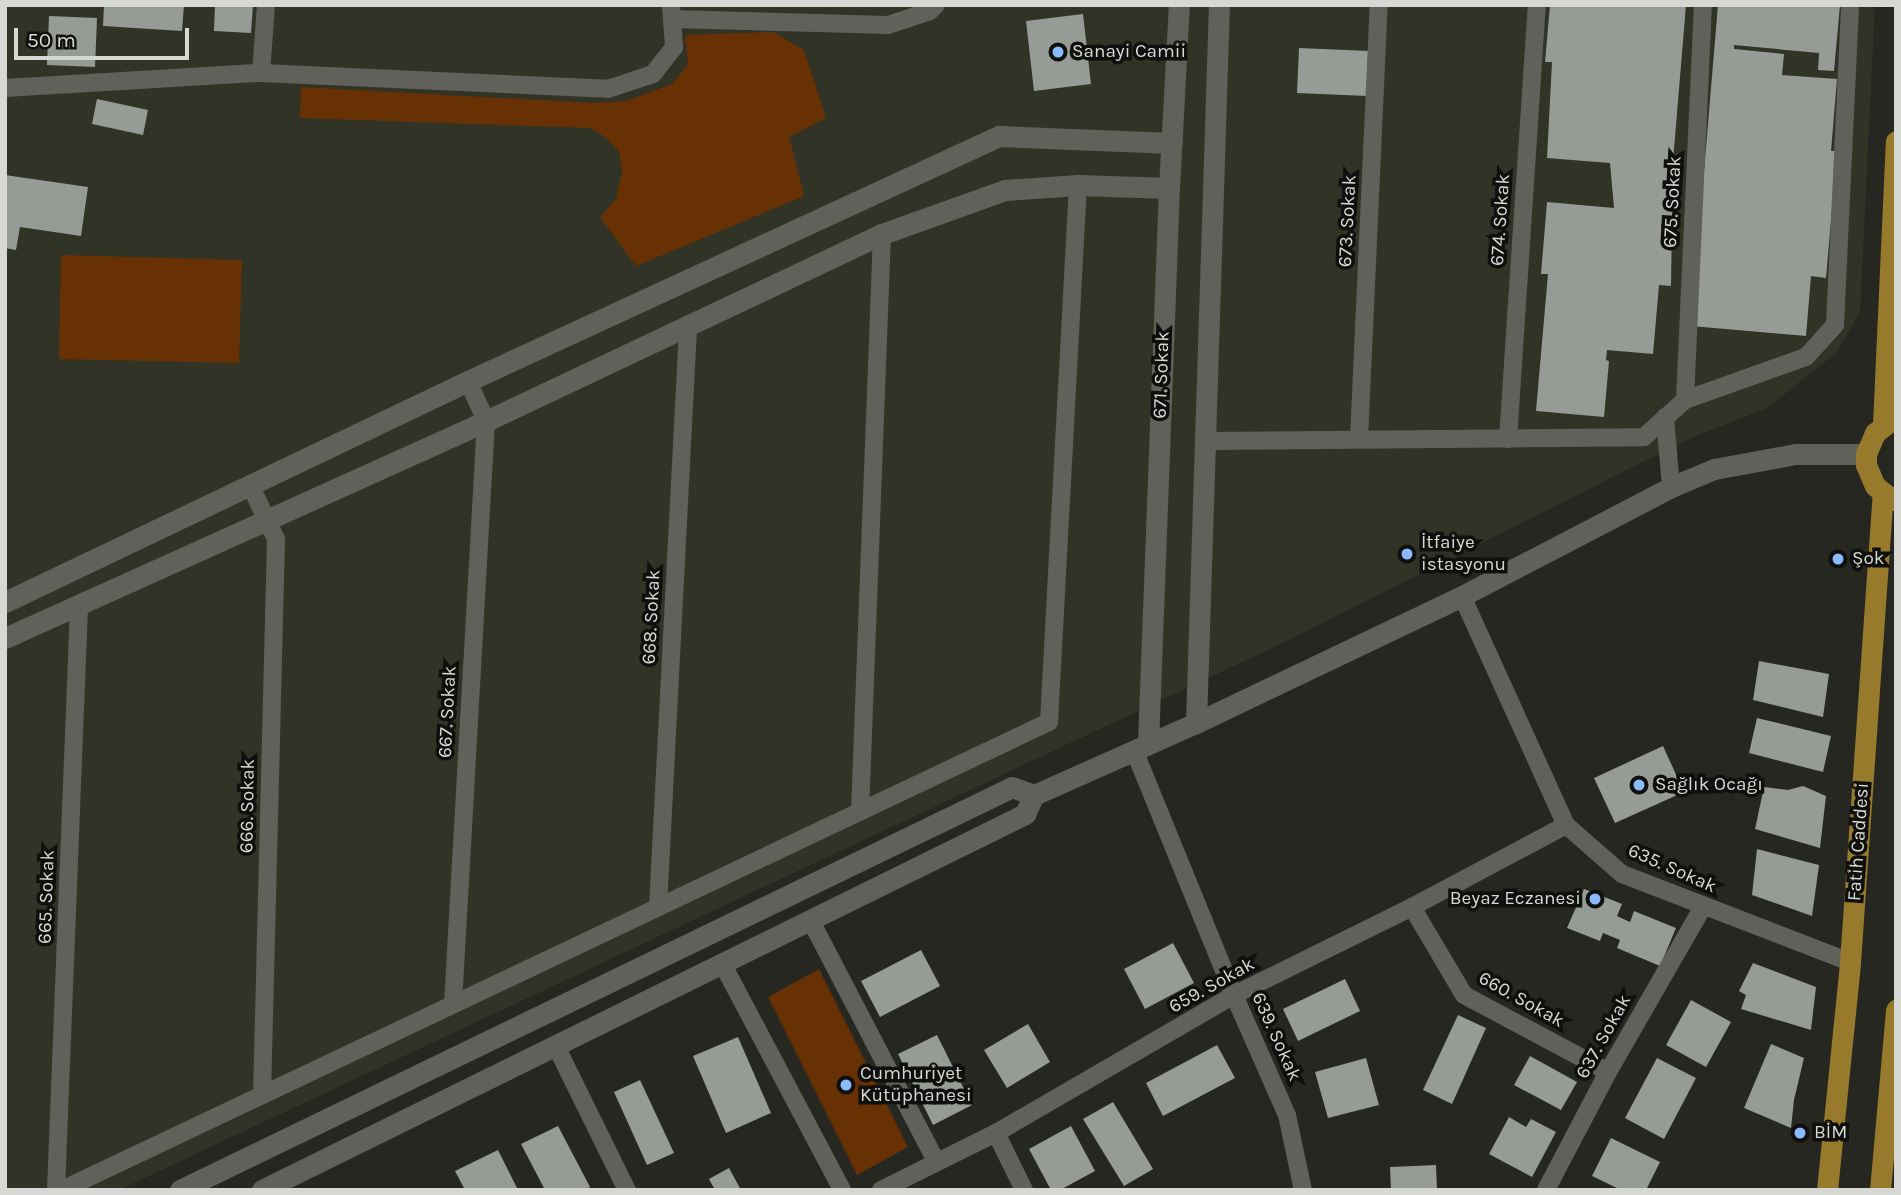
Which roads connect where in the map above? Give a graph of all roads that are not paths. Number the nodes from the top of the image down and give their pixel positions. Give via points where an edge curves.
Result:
1 (266, 5) edge
2 (936, 5) edge
3 (1179, 5) edge
4 (1219, 5) edge
5 (1379, 5) edge
6 (1537, 5) edge
7 (1703, 5) edge
8 (1850, 5) edge
9 (672, 12) edge
10 (261, 73) junction
11 (5, 88) edge
12 (1896, 141) edge
13 (1172, 143) junction
14 (1078, 185) junction
15 (1169, 188) junction
16 (882, 234) junction
17 (688, 328) junction
18 (468, 381) junction
19 (1685, 400) junction
20 (1665, 417) junction
21 (486, 421) junction
22 (1889, 421) edge
23 (1359, 439) junction
24 (1508, 439) junction
25 (1205, 441) junction
26 (1866, 454) junction
27 (250, 485) junction
28 (1671, 487) junction
29 (1890, 497) edge
30 (269, 520) junction
31 (1462, 596) junction
32 (5, 602) edge
33 (79, 606) junction
34 (5, 638) edge
35 (1196, 723) junction
36 (1141, 747) junction
37 (1034, 794) junction
38 (860, 812) junction
39 (1566, 825) junction
40 (658, 907) junction
41 (1412, 907) junction
42 (1703, 907) junction
43 (811, 921) junction
44 (1850, 962) junction
45 (722, 963) junction
46 (1234, 995) junction
47 (453, 1004) junction
48 (1896, 1010) edge
49 (556, 1046) junction
50 (1608, 1072) junction
51 (262, 1095) junction
52 (996, 1133) junction
53 (1890, 1152) edge
54 (936, 1161) junction
55 (59, 1190) edge
56 (180, 1190) edge
57 (262, 1190) edge
58 (627, 1190) edge
59 (842, 1190) edge
60 (881, 1190) edge
61 (1024, 1190) edge
62 (1303, 1190) edge
63 (1546, 1190) edge
64 (1828, 1190) edge
65 (1880, 1190) edge

1 - 10 street
2 - 9 street via 888,25
3 - 13 street, 671. Sokak
4 - 25 street
5 - 23 street, 673. Sokak
6 - 24 street, 674. Sokak
7 - 19 street, 675. Sokak
8 - 19 street via 1835,325 1806,357
9 - 10 street via 674,47 653,74 608,89
10 - 11 street
12 - 22 main road
13 - 15 street, 671. Sokak
13 - 18 street via 999,136
14 - 15 street
14 - 16 street via 1005,190
14 - 38 street via 1049,722
15 - 36 street, 671. Sokak
16 - 17 street
16 - 38 street
17 - 21 street
17 - 40 street, 668. Sokak
18 - 21 street
18 - 27 street
19 - 20 street
20 - 24 street via 1644,437
20 - 28 street
21 - 30 street
21 - 47 street, 667. Sokak
22 - 26 main road via 1869,443
23 - 24 street
23 - 25 street
25 - 35 street
26 - 28 street via 1796,454 1714,470
26 - 29 main road via 1869,476
27 - 30 street, 666. Sokak
27 - 32 street
28 - 31 street
29 - 44 main road, Fatih Caddesi
30 - 33 street
30 - 51 street, 666. Sokak via 276,539
31 - 35 street
31 - 39 street, 635. Sokak
33 - 34 street
33 - 55 street, 665. Sokak
35 - 36 street
36 - 37 street
36 - 46 street, 639. Sokak
37 - 43 street via 1025,814
37 - 56 street via 1012,787
38 - 40 street
39 - 41 street, 659. Sokak
39 - 42 street, 635. Sokak via 1622,874
40 - 47 street
41 - 46 street, 659. Sokak
41 - 50 street, 660. Sokak via 1464,995
42 - 44 street, 635. Sokak
42 - 50 street, 637. Sokak
43 - 45 street
43 - 54 street
44 - 64 main road, Fatih Caddesi
45 - 49 street
45 - 59 street
46 - 52 street, 659. Sokak
46 - 62 street, 639. Sokak via 1287,1115
47 - 51 street
48 - 53 main road
49 - 57 street
49 - 58 street
50 - 63 street, 637. Sokak
51 - 55 street
52 - 54 street, 659. Sokak
52 - 61 street
53 - 65 main road
54 - 60 street, 659. Sokak

